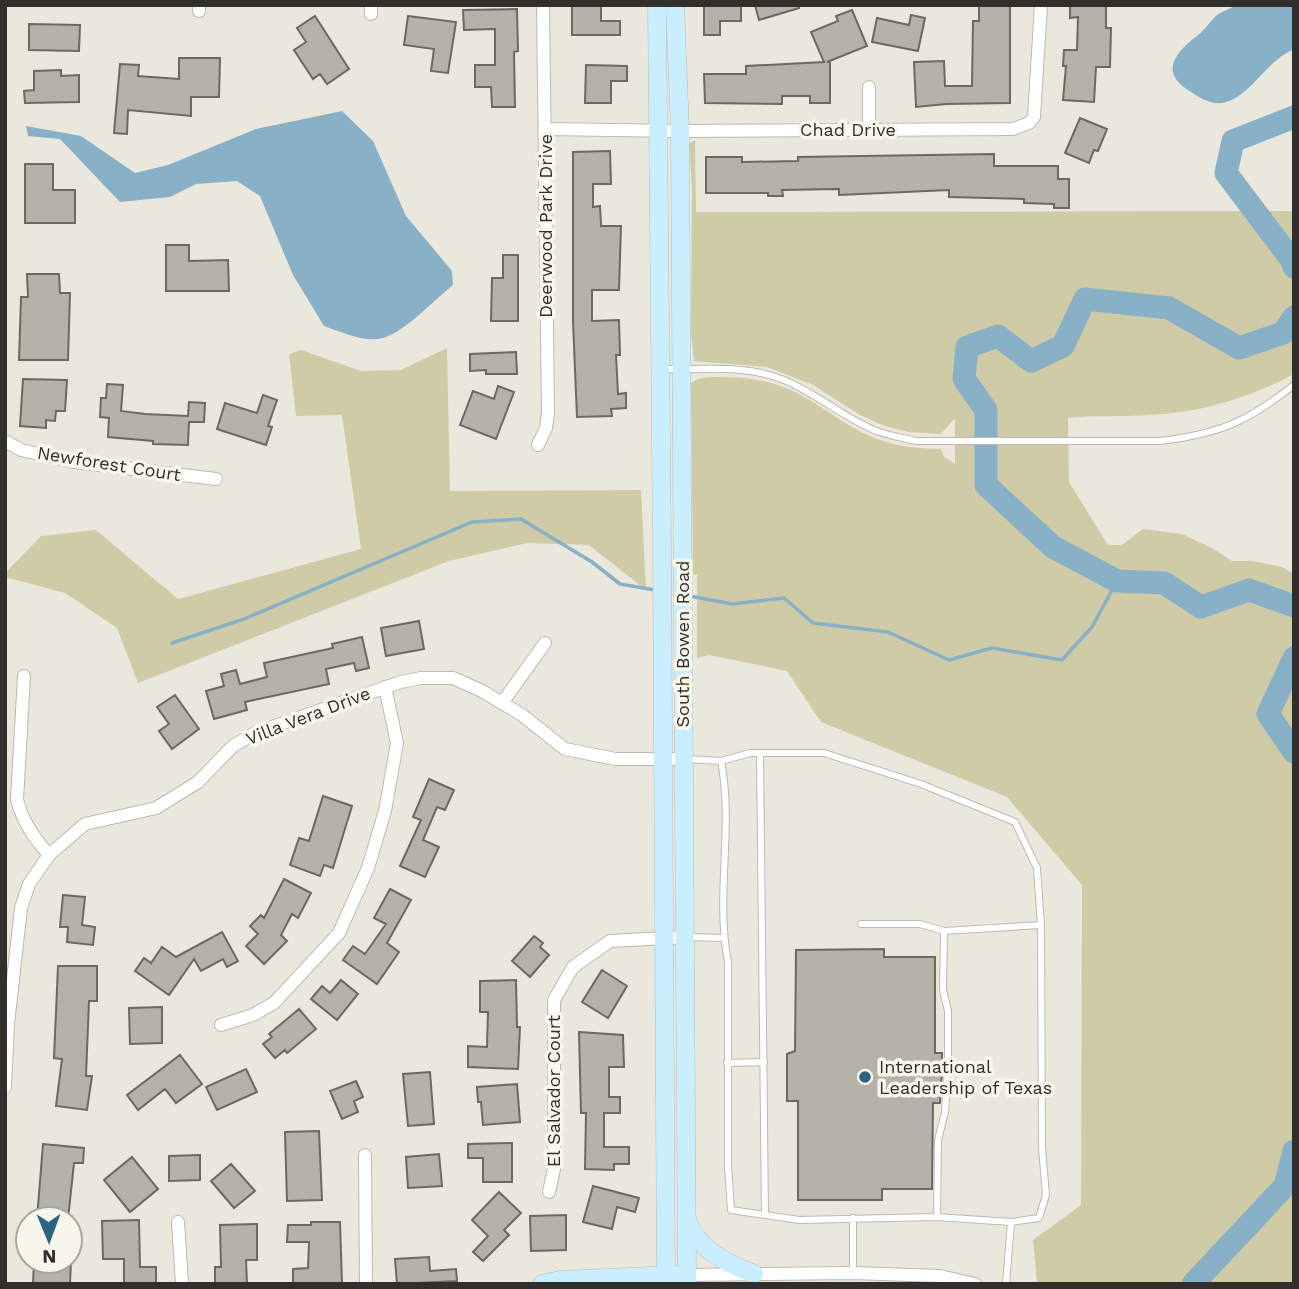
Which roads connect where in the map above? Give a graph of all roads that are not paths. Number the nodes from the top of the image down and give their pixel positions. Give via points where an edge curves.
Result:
1 (543, 5) edge
2 (657, 5) edge
3 (675, 5) edge
4 (1041, 5) edge
5 (869, 87) dead end
6 (546, 129) junction
7 (658, 130) junction
8 (680, 131) junction
9 (870, 131) junction
10 (660, 369) junction
11 (681, 370) junction
12 (1294, 385) edge
13 (5, 440) edge
14 (538, 445) dead end
15 (216, 479) dead end
16 (545, 643) dead end
17 (24, 676) dead end
18 (385, 687) junction
19 (502, 703) junction
20 (761, 753) junction
21 (663, 759) junction
22 (684, 759) junction
23 (721, 761) junction
24 (49, 855) junction
25 (861, 924) dead end
26 (1041, 925) junction
27 (944, 931) junction
28 (664, 937) junction
29 (685, 937) junction
30 (723, 938) junction
31 (221, 1025) dead end
32 (764, 1062) junction
33 (727, 1063) junction
34 (5, 1087) edge
35 (365, 1155) dead end
36 (549, 1192) dead end
37 (765, 1215) junction
38 (687, 1216) junction
39 (937, 1217) junction
40 (853, 1218) junction
41 (178, 1222) dead end
42 (1011, 1222) junction
43 (853, 1273) junction
44 (754, 1274) junction
45 (666, 1279) edge
46 (687, 1279) edge
47 (182, 1284) edge
48 (366, 1284) edge
49 (542, 1284) edge
50 (975, 1284) edge
51 (1006, 1284) edge

1 - 6 street, Deerwood Park Drive
2 - 7 main road, South Bowen Road
3 - 8 main road, South Bowen Road
4 - 9 street, Chad Drive via 1034,117 1029,123 1013,129
5 - 9 street
6 - 7 street, Chad Drive
6 - 14 street, Deerwood Park Drive via 548,413
7 - 8 street, Chad Drive
7 - 10 main road, South Bowen Road
8 - 9 street, Chad Drive
8 - 11 main road, South Bowen Road
10 - 11 lane
10 - 21 main road, South Bowen Road
11 - 12 lane via 754,371 803,389 880,432 916,441 947,442 1160,441 1200,436 1248,418
11 - 22 main road, South Bowen Road
13 - 15 street, Newforest Court via 20,450 74,462
16 - 19 street
17 - 24 street via 17,800 32,836
18 - 19 street, Villa Vera Drive via 421,678 453,678
18 - 24 street, Villa Vera Drive via 256,733 233,746 198,782 156,808 85,824
18 - 31 street via 397,743 386,811 368,869 339,933 274,1003
19 - 21 street, Villa Vera Drive via 565,749 615,759
20 - 23 lane
20 - 26 lane via 824,753 1015,822 1037,868
20 - 32 lane
21 - 22 street, Villa Vera Drive
21 - 28 main road, South Bowen Road
22 - 23 lane
22 - 29 main road, South Bowen Road
23 - 30 lane via 727,789
24 - 34 street, Villa Vera Drive via 29,884 21,908
25 - 27 lane via 920,924
26 - 27 lane
26 - 42 lane via 1046,1195 1039,1218
27 - 39 lane via 948,1069 938,1140
28 - 29 street, El Salvador Court
28 - 36 street, El Salvador Court via 610,941 573,967 554,1000 554,1169
28 - 45 main road, South Bowen Road
29 - 30 lane
29 - 38 main road, South Bowen Road
30 - 33 lane via 728,961
32 - 33 lane
32 - 37 lane
33 - 37 lane via 731,1210
35 - 48 street
37 - 40 lane via 799,1220
38 - 44 main road via 699,1240 715,1256
38 - 46 main road, South Bowen Road
39 - 40 lane
39 - 42 lane
40 - 43 lane
41 - 47 street
42 - 51 lane
43 - 44 street
43 - 50 street via 940,1276
44 - 46 street
45 - 46 main road
45 - 49 main road

